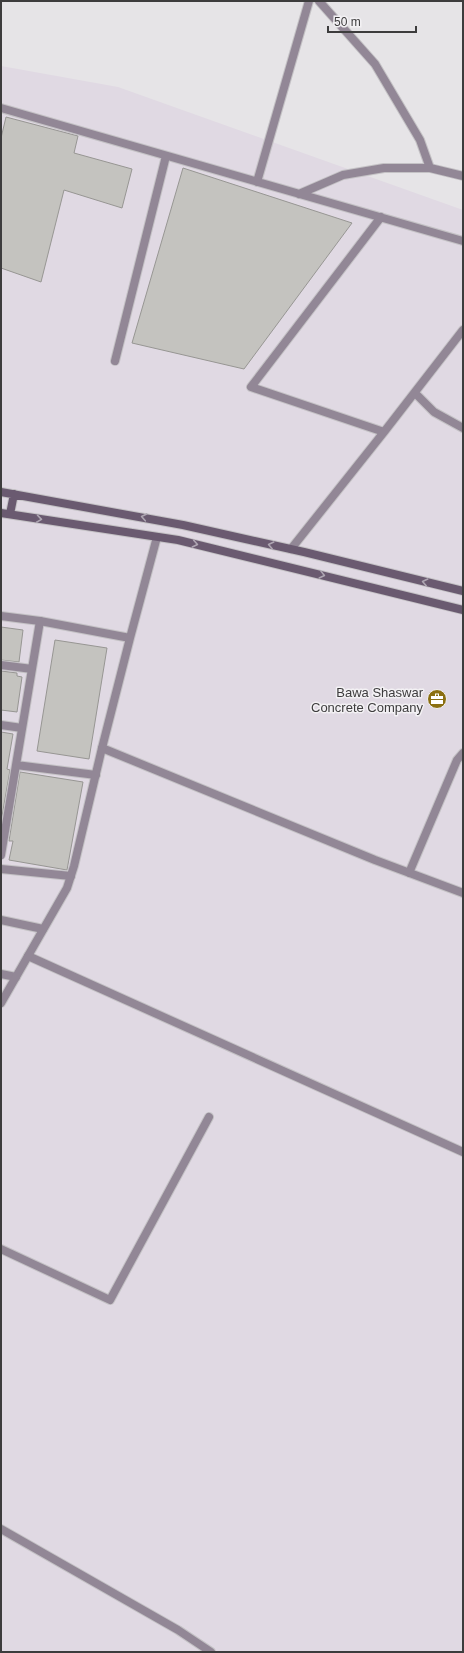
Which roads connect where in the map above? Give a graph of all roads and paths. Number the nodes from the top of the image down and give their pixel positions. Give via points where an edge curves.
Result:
1 (309, 1) edge
2 (319, 1) edge
3 (1, 108) edge
4 (166, 156) junction
5 (430, 168) junction
6 (463, 176) edge
7 (257, 182) junction
8 (298, 194) junction
9 (381, 217) junction
10 (463, 241) edge
11 (463, 330) edge
12 (115, 361) dead end
13 (415, 393) junction
14 (463, 428) edge
15 (384, 432) junction
16 (1, 492) edge
17 (14, 494) junction
18 (1, 513) edge
19 (10, 514) junction
20 (157, 537) junction
21 (291, 549) junction
22 (463, 591) edge
23 (463, 610) edge
24 (1, 616) edge
25 (40, 621) junction
26 (130, 638) junction
27 (1, 665) edge
28 (32, 669) junction
29 (1, 725) edge
30 (22, 728) junction
31 (102, 748) junction
32 (463, 753) edge
33 (16, 765) junction
34 (96, 775) junction
35 (1, 855) edge
36 (1, 869) edge
37 (409, 873) junction
38 (71, 876) junction
39 (463, 893) edge
40 (1, 920) edge
41 (44, 929) junction
42 (28, 956) junction
43 (1, 974) edge
44 (16, 977) junction
45 (1, 1003) edge
46 (210, 1117) dead end
47 (463, 1152) edge
48 (1, 1249) edge
49 (1, 1529) edge
50 (211, 1652) edge

1 - 7 street
2 - 5 street via 375,64 420,140
3 - 4 street
4 - 7 street
4 - 12 street
5 - 6 street
5 - 8 street via 384,168 342,175
7 - 8 street
8 - 9 street
9 - 10 street
9 - 15 street via 251,387
11 - 13 street
13 - 14 street via 434,412
13 - 15 street
15 - 21 street
16 - 17 main road
17 - 19 main road
21 -> 17 main road via 183,525
18 - 19 main road
19 -> 20 main road
20 -> 23 main road via 202,545
20 - 26 street
22 -> 21 main road
24 - 25 street
25 - 26 street
25 - 28 street
26 - 31 street
27 - 28 street
28 - 30 street
29 - 30 street
30 - 33 street
31 - 34 street
31 - 37 street
32 - 37 street via 457,760
33 - 34 street
33 - 35 street
34 - 38 street
36 - 38 street
37 - 39 street
38 - 41 street
40 - 41 street
41 - 42 street
42 - 44 street
42 - 47 street
43 - 44 street
44 - 45 street
46 - 48 street via 110,1300
49 - 50 street via 178,1630

